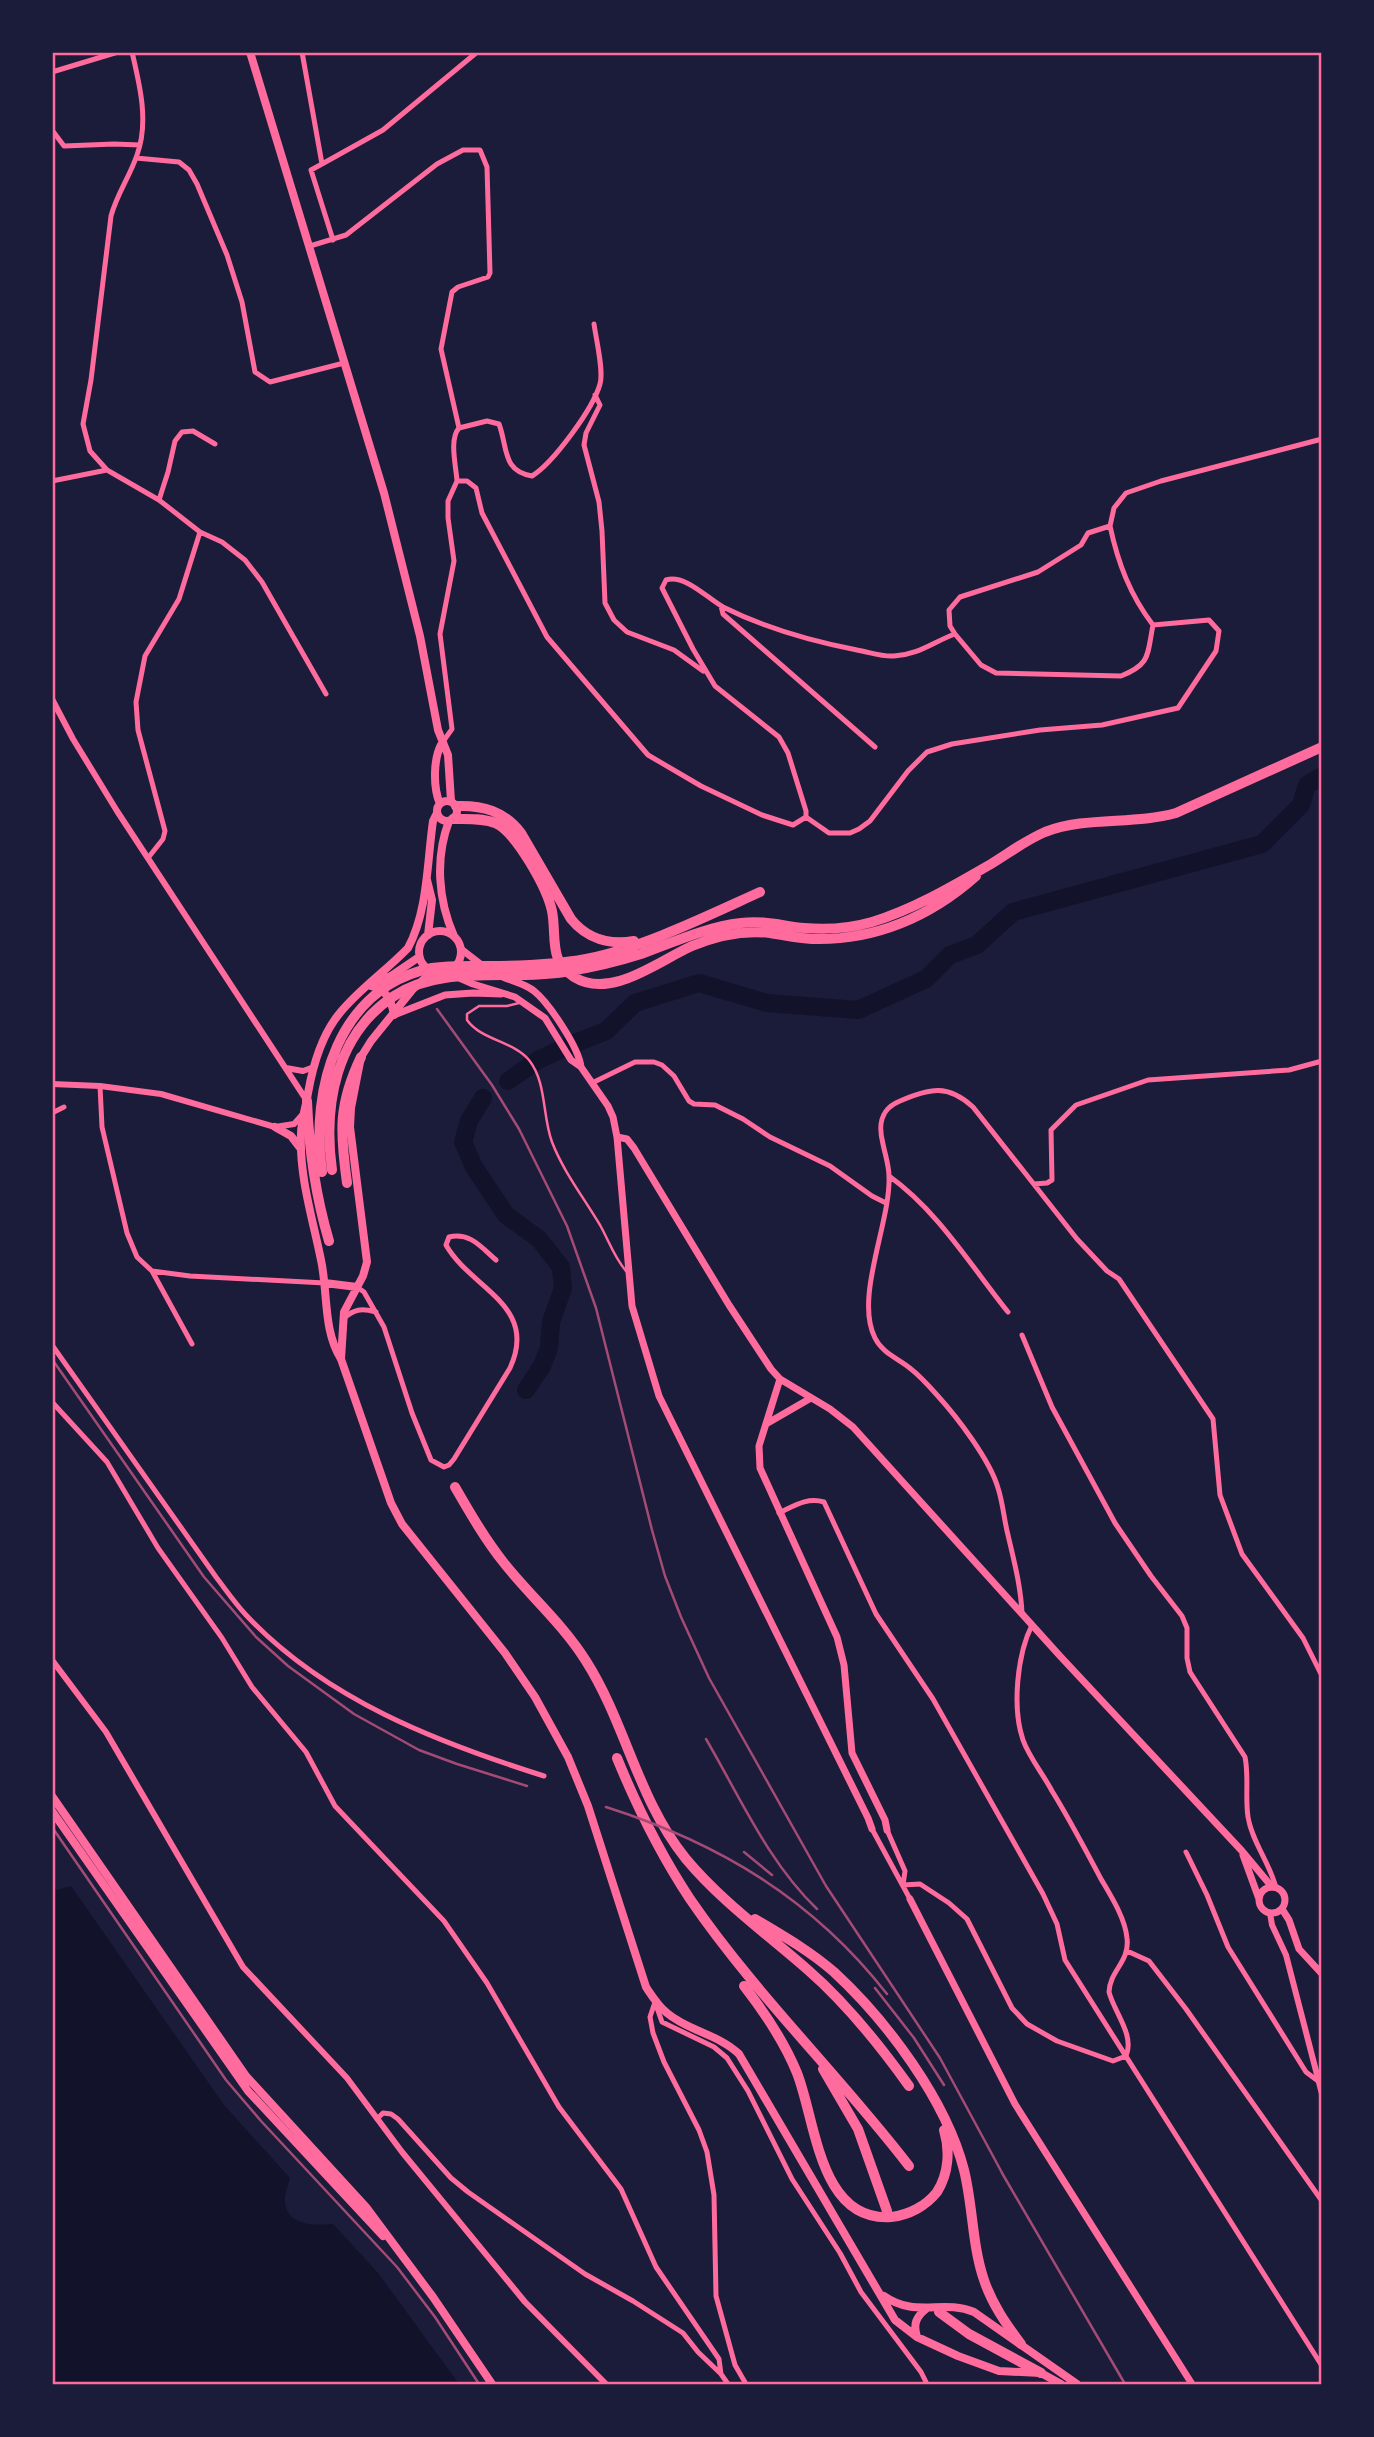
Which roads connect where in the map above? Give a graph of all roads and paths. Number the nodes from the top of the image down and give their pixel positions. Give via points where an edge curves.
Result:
1 (118, 52) edge
2 (132, 52) edge
3 (250, 52) edge
4 (302, 52) edge
5 (476, 53) edge
6 (52, 72) edge
7 (52, 130) edge
8 (140, 145) junction
9 (136, 158) junction
10 (322, 164) junction
11 (332, 240) junction
12 (310, 246) junction
13 (594, 324) dead end
14 (344, 363) junction
15 (595, 396) junction
16 (459, 428) junction
17 (1321, 439) edge
18 (215, 444) dead end
19 (107, 470) junction
20 (52, 481) edge
21 (457, 481) junction
22 (159, 500) junction
23 (1110, 526) junction
24 (200, 532) junction
25 (721, 606) junction
26 (1153, 625) junction
27 (955, 634) junction
28 (706, 673) junction
29 (326, 694) dead end
30 (52, 699) edge
31 (442, 743) junction
32 (874, 747) dead end
33 (1321, 747) edge
34 (440, 804) junction
35 (453, 804) junction
36 (437, 813) junction
37 (806, 817) junction
38 (451, 820) junction
39 (148, 858) junction
40 (990, 864) junction
41 (425, 877) junction
42 (760, 892) dead end
43 (428, 935) junction
44 (659, 935) junction
45 (454, 936) junction
46 (461, 949) junction
47 (419, 957) junction
48 (584, 964) junction
49 (432, 972) junction
50 (448, 973) junction
51 (368, 985) junction
52 (508, 994) junction
53 (524, 1002) junction
54 (394, 1014) junction
55 (361, 1057) junction
56 (1321, 1061) edge
57 (283, 1066) junction
58 (314, 1066) junction
59 (581, 1067) junction
60 (592, 1083) junction
61 (52, 1084) edge
62 (100, 1086) junction
63 (307, 1101) junction
64 (64, 1107) dead end
65 (52, 1113) edge
66 (303, 1114) junction
67 (275, 1127) junction
68 (617, 1137) junction
69 (302, 1149) junction
70 (327, 1171) dead end
71 (889, 1176) junction
72 (346, 1183) dead end
73 (1034, 1184) junction
74 (886, 1203) junction
75 (329, 1241) dead end
76 (496, 1260) dead end
77 (152, 1271) junction
78 (629, 1273) junction
79 (326, 1283) junction
80 (357, 1287) junction
81 (376, 1312) junction
82 (1008, 1312) dead end
83 (343, 1319) junction
84 (1022, 1335) dead end
85 (52, 1345) edge
86 (192, 1345) dead end
87 (341, 1359) junction
88 (780, 1379) junction
89 (811, 1398) junction
90 (52, 1402) edge
91 (766, 1424) junction
92 (455, 1487) dead end
93 (779, 1513) junction
94 (1022, 1614) junction
95 (1032, 1625) junction
96 (52, 1660) edge
97 (1321, 1676) edge
98 (617, 1758) dead end
99 (544, 1776) dead end
100 (52, 1796) edge
101 (52, 1811) edge
102 (872, 1829) joint
103 (887, 1830) junction
104 (879, 1842) junction
105 (1242, 1851) junction
106 (1186, 1852) dead end
107 (903, 1885) junction
108 (1274, 1888) junction
109 (910, 1899) joint
110 (1259, 1899) junction
111 (731, 1903) junction
112 (1282, 1909) junction
113 (1270, 1913) junction
114 (1127, 1951) junction
115 (1321, 1974) edge
116 (744, 1986) dead end
117 (655, 2002) junction
118 (799, 2034) junction
119 (1126, 2056) junction
120 (1318, 2081) junction
121 (909, 2086) dead end
122 (1321, 2094) edge
123 (939, 2111) junction
124 (377, 2119) junction
125 (909, 2166) dead end
126 (1321, 2201) edge
127 (887, 2211) dead end
128 (401, 2254) junction
129 (881, 2295) junction
130 (926, 2309) junction
131 (939, 2312) dead end
132 (917, 2337) junction
133 (1021, 2344) junction
134 (1321, 2366) edge
135 (1041, 2373) junction
136 (721, 2374) junction
137 (492, 2385) edge
138 (606, 2385) edge
139 (728, 2385) edge
140 (746, 2385) edge
141 (927, 2385) edge
142 (1061, 2385) edge
143 (1077, 2385) edge
144 (1192, 2385) edge

1 - 6 street
2 - 8 street via 143,116
3 - 12 main road
4 - 10 street
5 - 10 street via 383,131
7 - 8 street via 64,146
8 - 9 street
9 - 14 street via 179,162 197,184 242,302 255,372 270,382
9 - 19 street via 111,216 83,424 90,451
10 - 11 street via 311,170
11 - 12 street
11 - 16 street via 346,235 437,164 463,150 480,150 487,167 490,273 488,278 452,292 441,349
12 - 14 main road
13 - 15 street via 601,382
14 - 31 main road via 384,493
15 - 16 street via 574,430 532,476 519,474 510,466 499,424 487,421
15 - 28 street via 600,405 584,445 599,502 605,603 627,632 674,650
16 - 21 street via 454,441
17 - 23 street via 1126,493 1114,508
18 - 22 street via 193,431 182,432 175,440
19 - 20 street
19 - 22 street
21 - 31 street via 448,501 454,561 440,634 452,729
21 - 37 street via 476,488 482,513 547,636 648,755 762,815 793,825
22 - 24 street
23 - 26 street via 1117,558 1137,604
23 - 27 street via 1088,533 1081,545 1038,572 960,597 949,610
24 - 29 street via 246,560
24 - 39 street via 179,599 145,656 138,684 138,730 165,831
25 - 27 street via 821,643 891,656 917,652
25 - 28 street via 682,580 666,580 662,588
25 - 32 street via 723,614
26 - 27 street via 1146,660 1121,676 996,673 981,665
26 - 37 street via 1209,620 1219,631 1216,651 1178,708 1102,725 952,744 928,752 859,829 829,833
28 - 37 street via 715,686 779,737 801,791
30 - 39 street
31 - 34 main road via 436,755
31 - 35 main road via 448,755
33 - 40 highway via 1176,813 1049,830
34 - 35 main road
34 - 36 main road
35 - 38 main road via 457,813
35 - 44 highway via 484,807 511,821 571,919 587,934 615,942
36 - 38 main road via 441,819
36 - 41 main road
38 - 40 highway via 492,822 515,839 549,901 558,960 568,973 591,984 629,977 694,945 730,934 829,938 883,930 927,912
38 - 45 main road via 442,839 441,889
39 - 57 street
40 - 48 highway via 914,906 863,924 821,929 759,922 731,924 639,954
41 - 43 main road via 432,900
41 - 51 main road via 414,937
42 - 44 highway
43 - 45 main road via 441,931
43 - 47 main road via 419,947
44 - 48 highway
45 - 46 main road
46 - 50 main road via 459,963
46 - 59 main road via 494,973 534,991 580,1057
47 - 49 main road
47 - 51 main road
48 - 70 highway via 547,974 431,979 382,1004 359,1028 337,1073
49 - 50 main road
49 - 54 main road
50 - 52 main road
51 - 54 main road via 386,993
51 - 58 main road via 330,1027
52 - 53 main road
52 - 54 main road via 446,995
53 - 59 main road via 545,1018
53 - 78 lane via 473,1009 467,1020 528,1060 541,1082 552,1141 616,1259
54 - 55 main road
55 - 72 highway via 342,1113
55 - 80 main road via 349,1121 368,1256
56 - 73 street via 1289,1070 1148,1080 1076,1105 1051,1130 1052,1180
57 - 58 street via 296,1072
57 - 63 street
58 - 63 main road
59 - 60 main road
60 - 68 main road via 613,1116
60 - 74 street via 635,1062 662,1065 689,1101 715,1105 743,1119 770,1138 830,1166
61 - 62 street
62 - 67 street via 161,1094
62 - 77 street via 102,1127 127,1233 137,1257
63 - 66 main road
63 - 75 highway via 313,1174
64 - 65 street
66 - 67 street via 294,1124
66 - 69 main road
67 - 69 main road
68 - 78 main road
68 - 88 main road via 629,1142
69 - 79 main road
71 - 73 street via 880,1131 885,1111 916,1094 941,1090 960,1095 973,1107
71 - 74 street
71 - 82 street via 953,1239
73 - 97 street via 1077,1239 1119,1279 1213,1419 1220,1495 1242,1554 1303,1638
74 - 94 street via 867,1309 874,1337 885,1353 911,1368 938,1396 986,1460 998,1488
76 - 81 street via 467,1236 449,1237 446,1245 452,1256 502,1303 511,1315 517,1338 515,1357 449,1465 432,1460
77 - 79 street
77 - 86 street
78 - 102 main road via 637,1327 659,1396
79 - 80 main road
79 - 87 main road via 329,1324
80 - 81 street
80 - 83 main road
81 - 83 street via 359,1309
83 - 87 main road
84 - 108 street via 1052,1407 1115,1523 1182,1616 1190,1672 1245,1757 1248,1817
85 - 99 street via 216,1577 244,1614 276,1643 383,1716
87 - 117 main road via 402,1524 505,1653 568,1757 640,1972
88 - 89 main road
88 - 91 main road
89 - 91 main road
89 - 94 main road via 853,1427
90 - 136 street via 107,1462 158,1548 252,1687 306,1752 335,1806 444,1921 559,2106 621,2189 656,2267 719,2359
91 - 93 main road via 758,1456
92 - 111 highway via 504,1563 556,1620 586,1662 667,1832 695,1869
93 - 103 main road via 837,1637 852,1753
93 - 119 street via 807,1500 824,1502 876,1614 933,1699 1043,1894 1057,1924 1065,1960
94 - 95 main road
95 - 105 main road
95 - 114 street via 1023,1646 1019,1679 1021,1731 1108,1891 1127,1935
96 - 124 street via 106,1732 243,1967 334,2063
98 - 118 highway via 655,1840 691,1899 731,1955
100 - 128 main road via 246,2076 366,2207
101 - 128 main road via 248,2091
102 - 104 street
103 - 104 street
103 - 107 street via 905,1871
104 - 107 street
105 - 108 main road
105 - 110 main road
106 - 120 street via 1228,1947 1307,2072
107 - 109 street
107 - 119 street via 920,1884 967,1919 1012,2008 1027,2024 1057,2041 1113,2061
108 - 110 main road via 1262,1892
108 - 112 main road via 1284,1897
109 - 144 main road via 1015,2104
110 - 113 main road via 1263,1910
111 - 121 highway via 852,2012
111 - 123 highway via 812,1955 858,1996 905,2053
112 - 113 main road
112 - 115 main road via 1299,1950
113 - 120 street via 1286,1955
114 - 119 street via 1109,1992 1128,2036
114 - 126 street via 1149,1961
116 - 123 highway via 794,2065 832,2183 856,2208 881,2217 902,2215 924,2205 937,2191 948,2159
117 - 129 main road via 679,2022 726,2043 739,2054
117 - 140 street via 650,2017 653,2033 706,2152 714,2195 716,2296 735,2365
117 - 141 street via 662,2022 727,2058 792,2179 861,2292
118 - 125 highway
118 - 127 highway via 850,2111
119 - 134 street
120 - 122 street
123 - 133 highway via 963,2167 983,2279
124 - 136 street via 383,2113 398,2119 468,2192 585,2274 683,2333
124 - 138 street via 525,2302
128 - 137 main road
129 - 130 main road via 902,2306
129 - 132 main road via 895,2320
130 - 132 main road via 916,2319
130 - 133 main road via 968,2309
131 - 135 highway
132 - 135 main road via 999,2371
133 - 143 main road
135 - 142 main road
136 - 139 street

